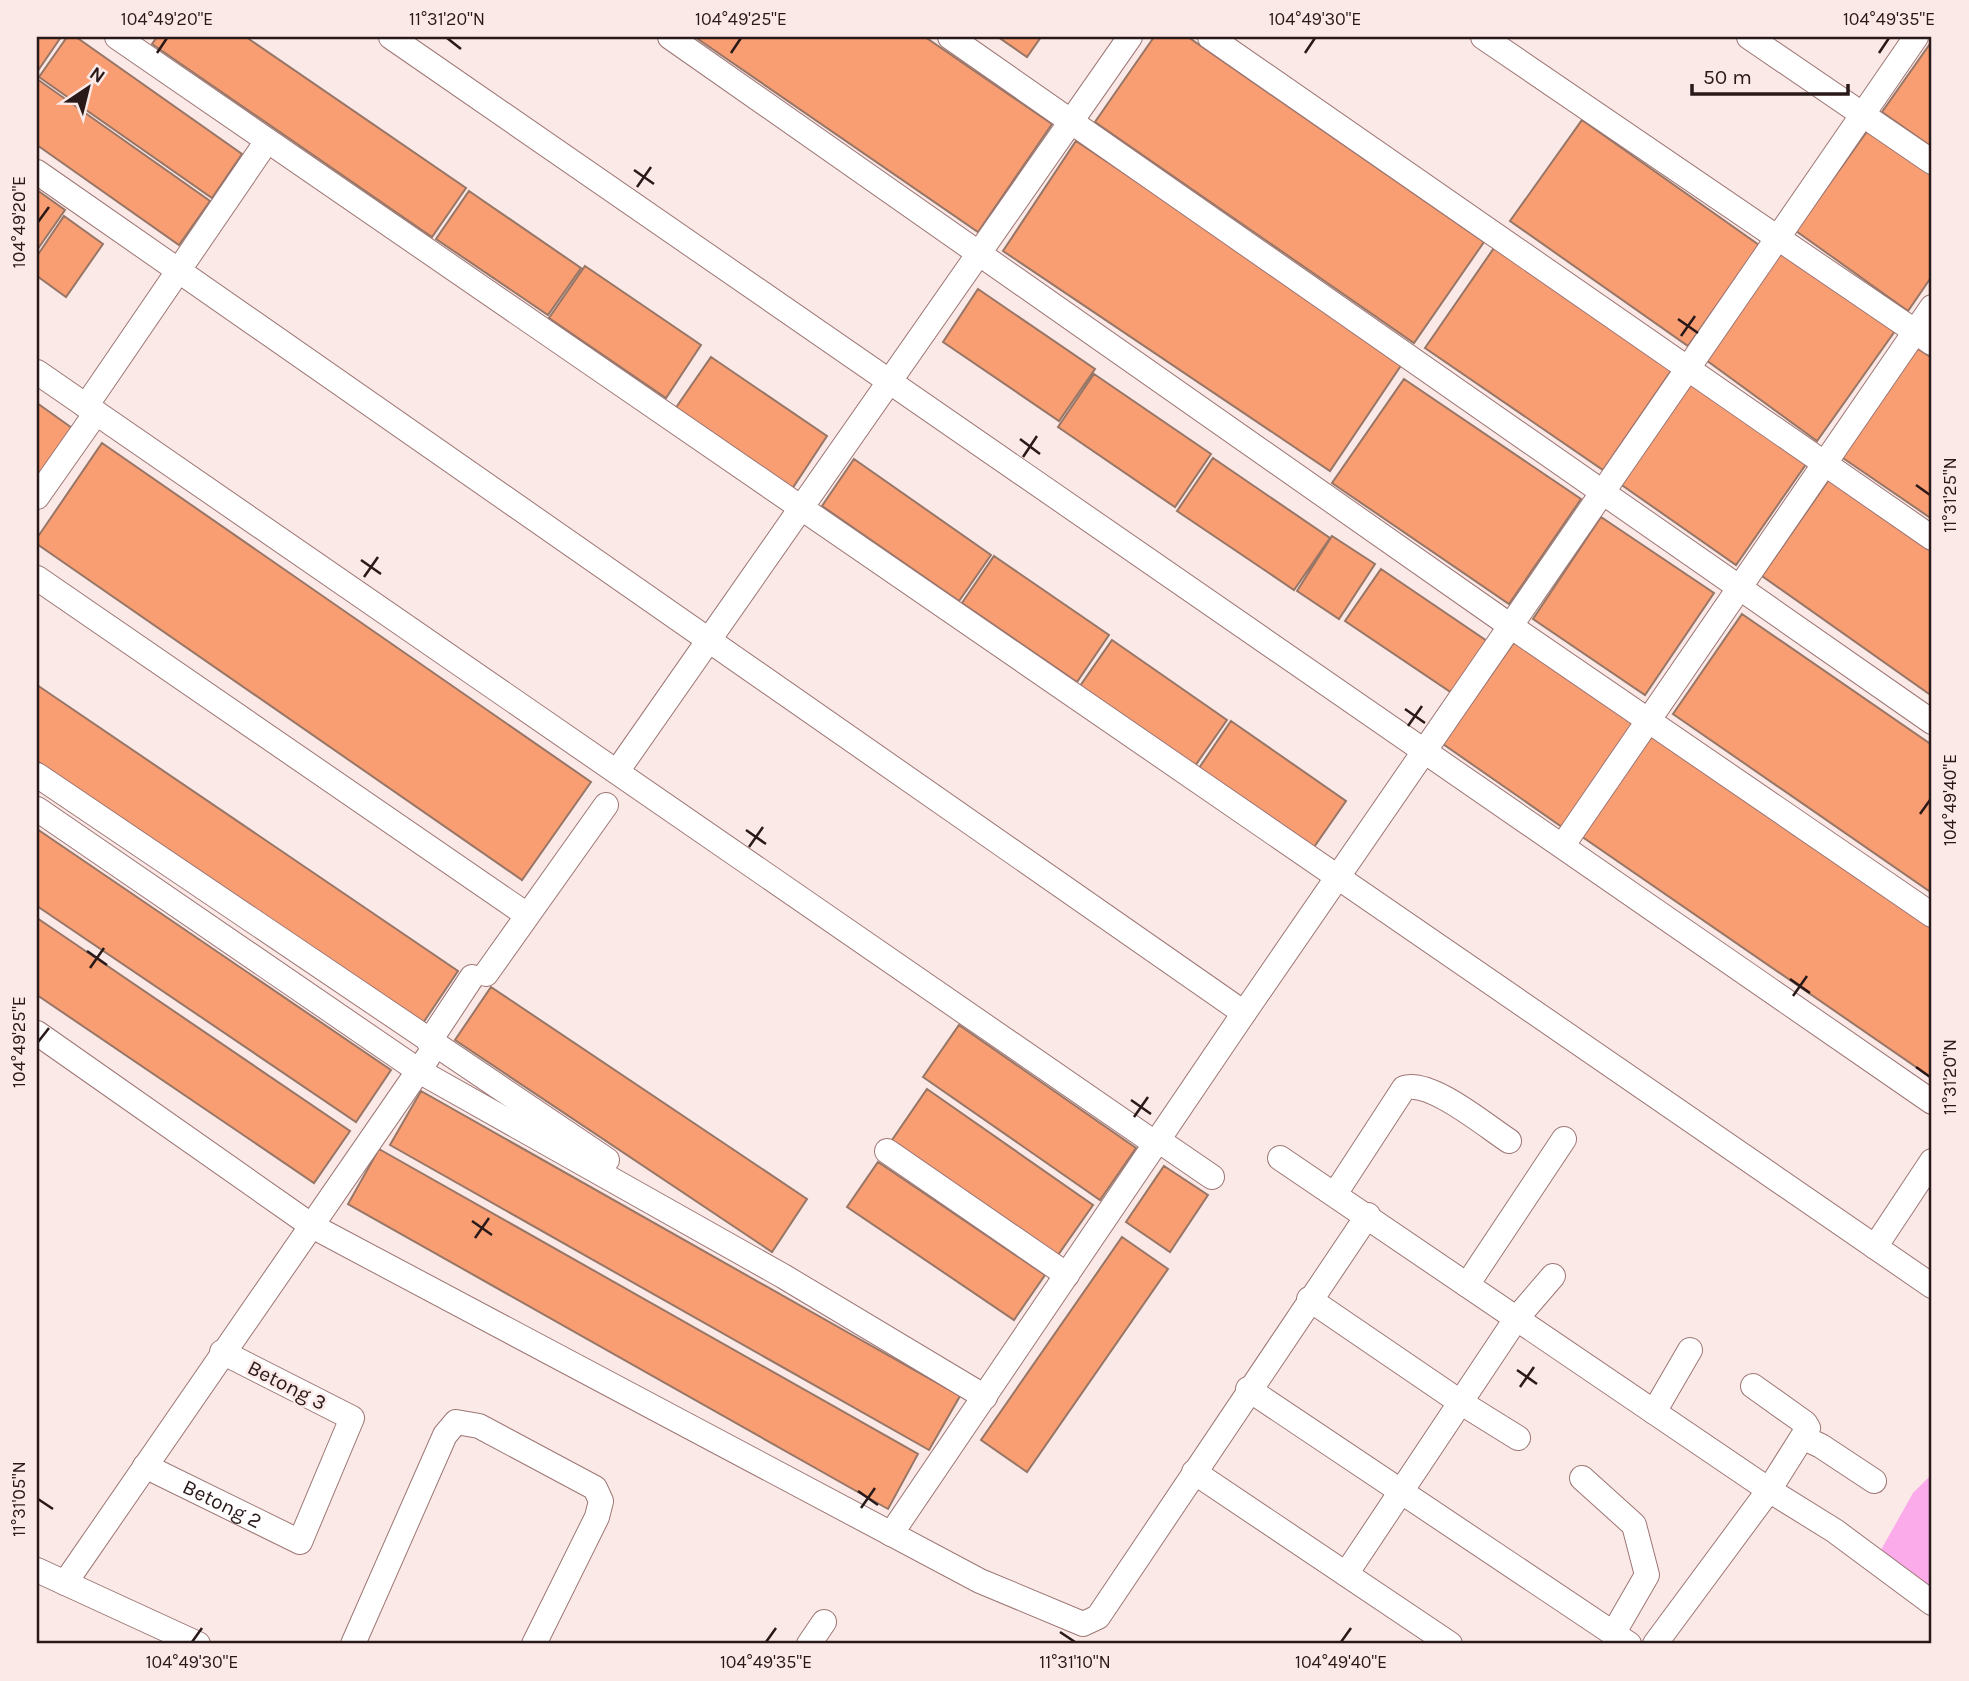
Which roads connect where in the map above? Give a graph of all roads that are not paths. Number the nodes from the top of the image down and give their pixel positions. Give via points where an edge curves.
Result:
1 (117, 37) edge
2 (391, 37) edge
3 (670, 37) edge
4 (950, 37) edge
5 (1130, 37) edge
6 (1209, 37) edge
7 (1483, 37) edge
8 (1749, 37) edge
9 (1916, 37) edge
10 (1863, 115) junction
11 (1072, 122) junction
12 (267, 141) junction
13 (1932, 162) edge
14 (37, 172) edge
15 (1778, 238) junction
16 (979, 250) junction
17 (177, 270) junction
18 (1932, 307) edge
19 (1924, 337) edge
20 (1689, 368) junction
21 (37, 372) edge
22 (888, 382) junction
23 (91, 409) junction
24 (1825, 463) junction
25 (1604, 493) junction
26 (37, 497) edge
27 (801, 507) junction
28 (1932, 538) edge
29 (37, 578) edge
30 (1740, 588) junction
31 (1512, 627) junction
32 (708, 640) junction
33 (1649, 720) junction
34 (1932, 722) edge
35 (1426, 751) junction
36 (618, 770) junction
37 (37, 775) edge
38 (606, 805) dead end
39 (37, 809) edge
40 (1563, 845) junction
41 (1337, 877) junction
42 (527, 915) junction
43 (1932, 915) edge
44 (1244, 1013) junction
45 (37, 1033) edge
46 (429, 1042) junction
47 (412, 1066) junction
48 (1932, 1102) edge
49 (1564, 1139) dead end
50 (1509, 1141) dead end
51 (1157, 1142) junction
52 (887, 1151) dead end
53 (1280, 1158) dead end
54 (1932, 1161) edge
55 (1212, 1177) dead end
56 (1335, 1194) junction
57 (1368, 1215) junction
58 (306, 1222) junction
59 (1875, 1247) junction
60 (1067, 1275) junction
61 (783, 1276) junction
62 (1553, 1276) dead end
63 (1467, 1285) junction
64 (1932, 1286) edge
65 (1309, 1299) junction
66 (1516, 1320) junction
67 (1690, 1350) dead end
68 (222, 1352) junction
69 (1753, 1386) dead end
70 (1248, 1389) junction
71 (985, 1397) junction
72 (1460, 1402) junction
73 (1654, 1412) junction
74 (1518, 1438) dead end
75 (1804, 1438) junction
76 (145, 1466) junction
77 (1194, 1472) junction
78 (1582, 1478) dead end
79 (1874, 1481) dead end
80 (1769, 1490) junction
81 (1402, 1492) junction
82 (891, 1534) junction
83 (300, 1542) joint
84 (37, 1570) edge
85 (1346, 1574) junction
86 (65, 1583) junction
87 (1932, 1603) edge
88 (824, 1622) dead end
89 (1621, 1639) edge
90 (198, 1644) edge
91 (353, 1644) edge
92 (534, 1644) edge
93 (809, 1644) edge
94 (1450, 1644) edge
95 (1655, 1644) edge

1 - 12 street
2 - 22 street
3 - 16 street
4 - 11 street
5 - 11 street
6 - 20 street
7 - 15 street
8 - 10 street
9 - 10 street
10 - 13 street
10 - 15 street
11 - 16 street
11 - 25 street
12 - 17 street
12 - 27 street
14 - 17 street
15 - 19 street
15 - 20 street
16 - 22 street
16 - 31 street
17 - 23 street
17 - 32 street
18 - 19 street
19 - 24 street
20 - 24 street
20 - 25 street
21 - 23 street
22 - 27 street
22 - 35 street
23 - 26 street
23 - 36 street
24 - 28 street
24 - 30 street
25 - 30 street
25 - 31 street
27 - 32 street
27 - 41 street
29 - 42 street
30 - 33 street
30 - 34 street
31 - 33 street
31 - 35 street
32 - 36 street
32 - 44 street
33 - 40 street
33 - 43 street
35 - 40 street
35 - 41 street
36 - 51 street
37 - 46 street
38 - 42 street
39 - 47 street
40 - 48 street
41 - 44 street
41 - 59 street
42 - 46 street
44 - 51 street
45 - 58 street
46 - 47 street
46 - 61 street
47 - 58 street
47 - 61 street
49 - 63 street
50 - 56 street via 1430,1089 1404,1088
51 - 55 street
51 - 60 street
52 - 60 street
53 - 56 street
54 - 59 street
56 - 57 street
57 - 63 street
57 - 65 street
58 - 68 street
58 - 82 street
59 - 64 street
60 - 71 street
61 - 71 street
62 - 66 street
63 - 66 street
65 - 70 street
65 - 72 street
66 - 72 street
66 - 73 street
67 - 73 street
68 - 76 street
68 - 83 street, Betong 3 via 352,1418
69 - 75 street via 1805,1423
70 - 77 street
70 - 81 street
71 - 82 street
72 - 74 street
72 - 81 street
73 - 80 street
75 - 79 street
75 - 80 street
76 - 83 street, Betong 2
76 - 86 street
77 - 82 street via 1098,1617 1083,1624 980,1581
77 - 85 street
78 - 89 street via 1634,1525 1647,1574
80 - 87 street via 1835,1531
80 - 95 street
81 - 85 street
81 - 89 street
84 - 86 street
85 - 94 street
86 - 90 street
88 - 93 street
91 - 92 street via 445,1435 456,1422 479,1426 595,1488 601,1501

